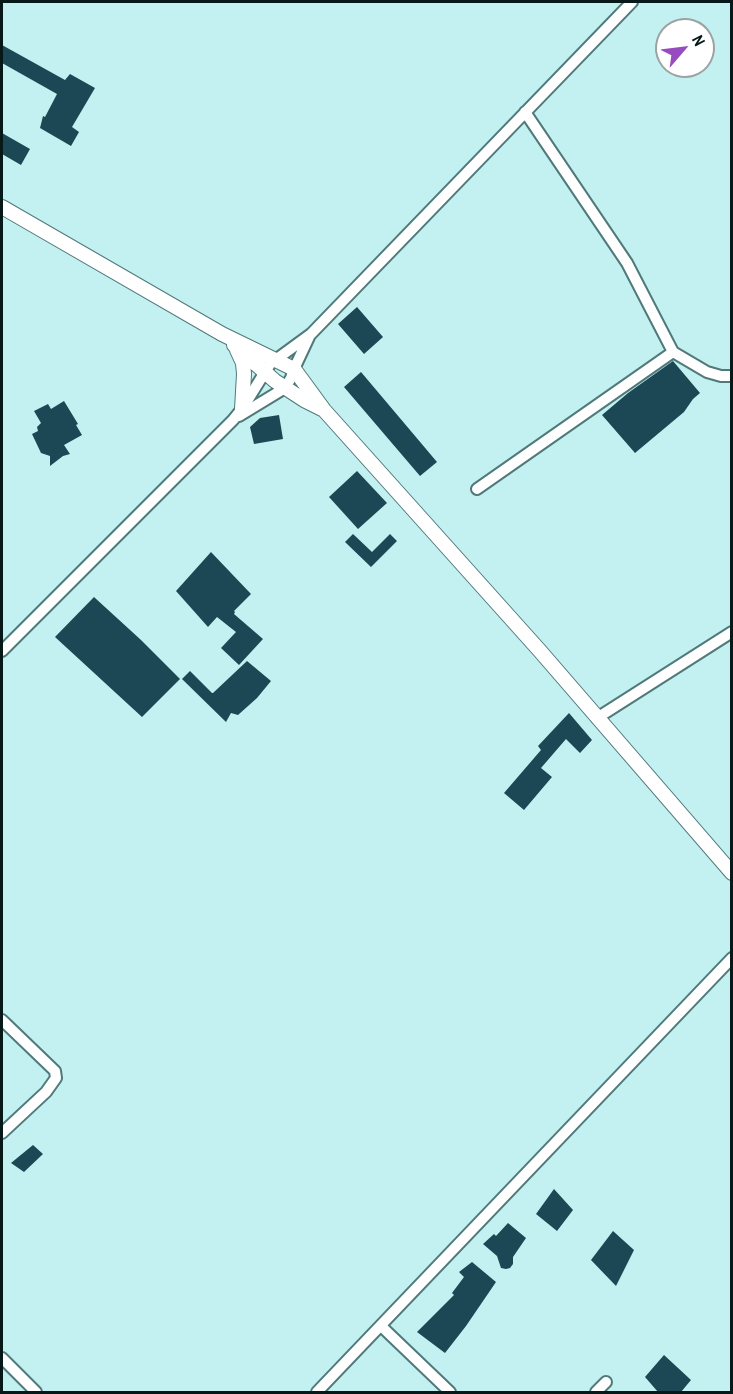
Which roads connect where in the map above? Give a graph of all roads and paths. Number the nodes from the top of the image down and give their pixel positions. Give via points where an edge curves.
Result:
1 (632, 2) edge
2 (525, 112) junction
3 (2, 207) edge
4 (222, 334) junction
5 (311, 334) junction
6 (234, 345) junction
7 (673, 352) junction
8 (276, 359) junction
9 (294, 369) junction
10 (264, 372) junction
11 (732, 376) edge
12 (285, 388) junction
13 (324, 410) junction
14 (237, 415) junction
15 (477, 489) dead end
16 (732, 632) edge
17 (2, 651) edge
18 (597, 718) junction
19 (732, 873) edge
20 (732, 958) edge
21 (2, 1020) edge
22 (2, 1133) edge
23 (381, 1326) junction
24 (2, 1358) edge
25 (606, 1382) dead end
26 (36, 1392) edge
27 (318, 1392) edge
28 (450, 1392) edge
29 (596, 1392) edge

1 - 2 street
2 - 5 street
2 - 7 street via 627,263
3 - 4 street
4 - 6 street
4 - 8 street
5 - 8 street
5 - 9 street
6 - 10 street
6 - 14 street via 243,363 244,382
7 - 11 street via 707,372
7 - 15 street
8 - 9 street
8 - 10 street
9 - 12 street
9 - 13 street
10 - 12 street
10 - 14 street
12 - 13 street
12 - 14 street
13 - 18 street
14 - 17 street
16 - 18 street
18 - 19 street
20 - 23 street
21 - 22 street via 55,1071 56,1078
23 - 27 street
23 - 28 street
24 - 26 street
25 - 29 street

